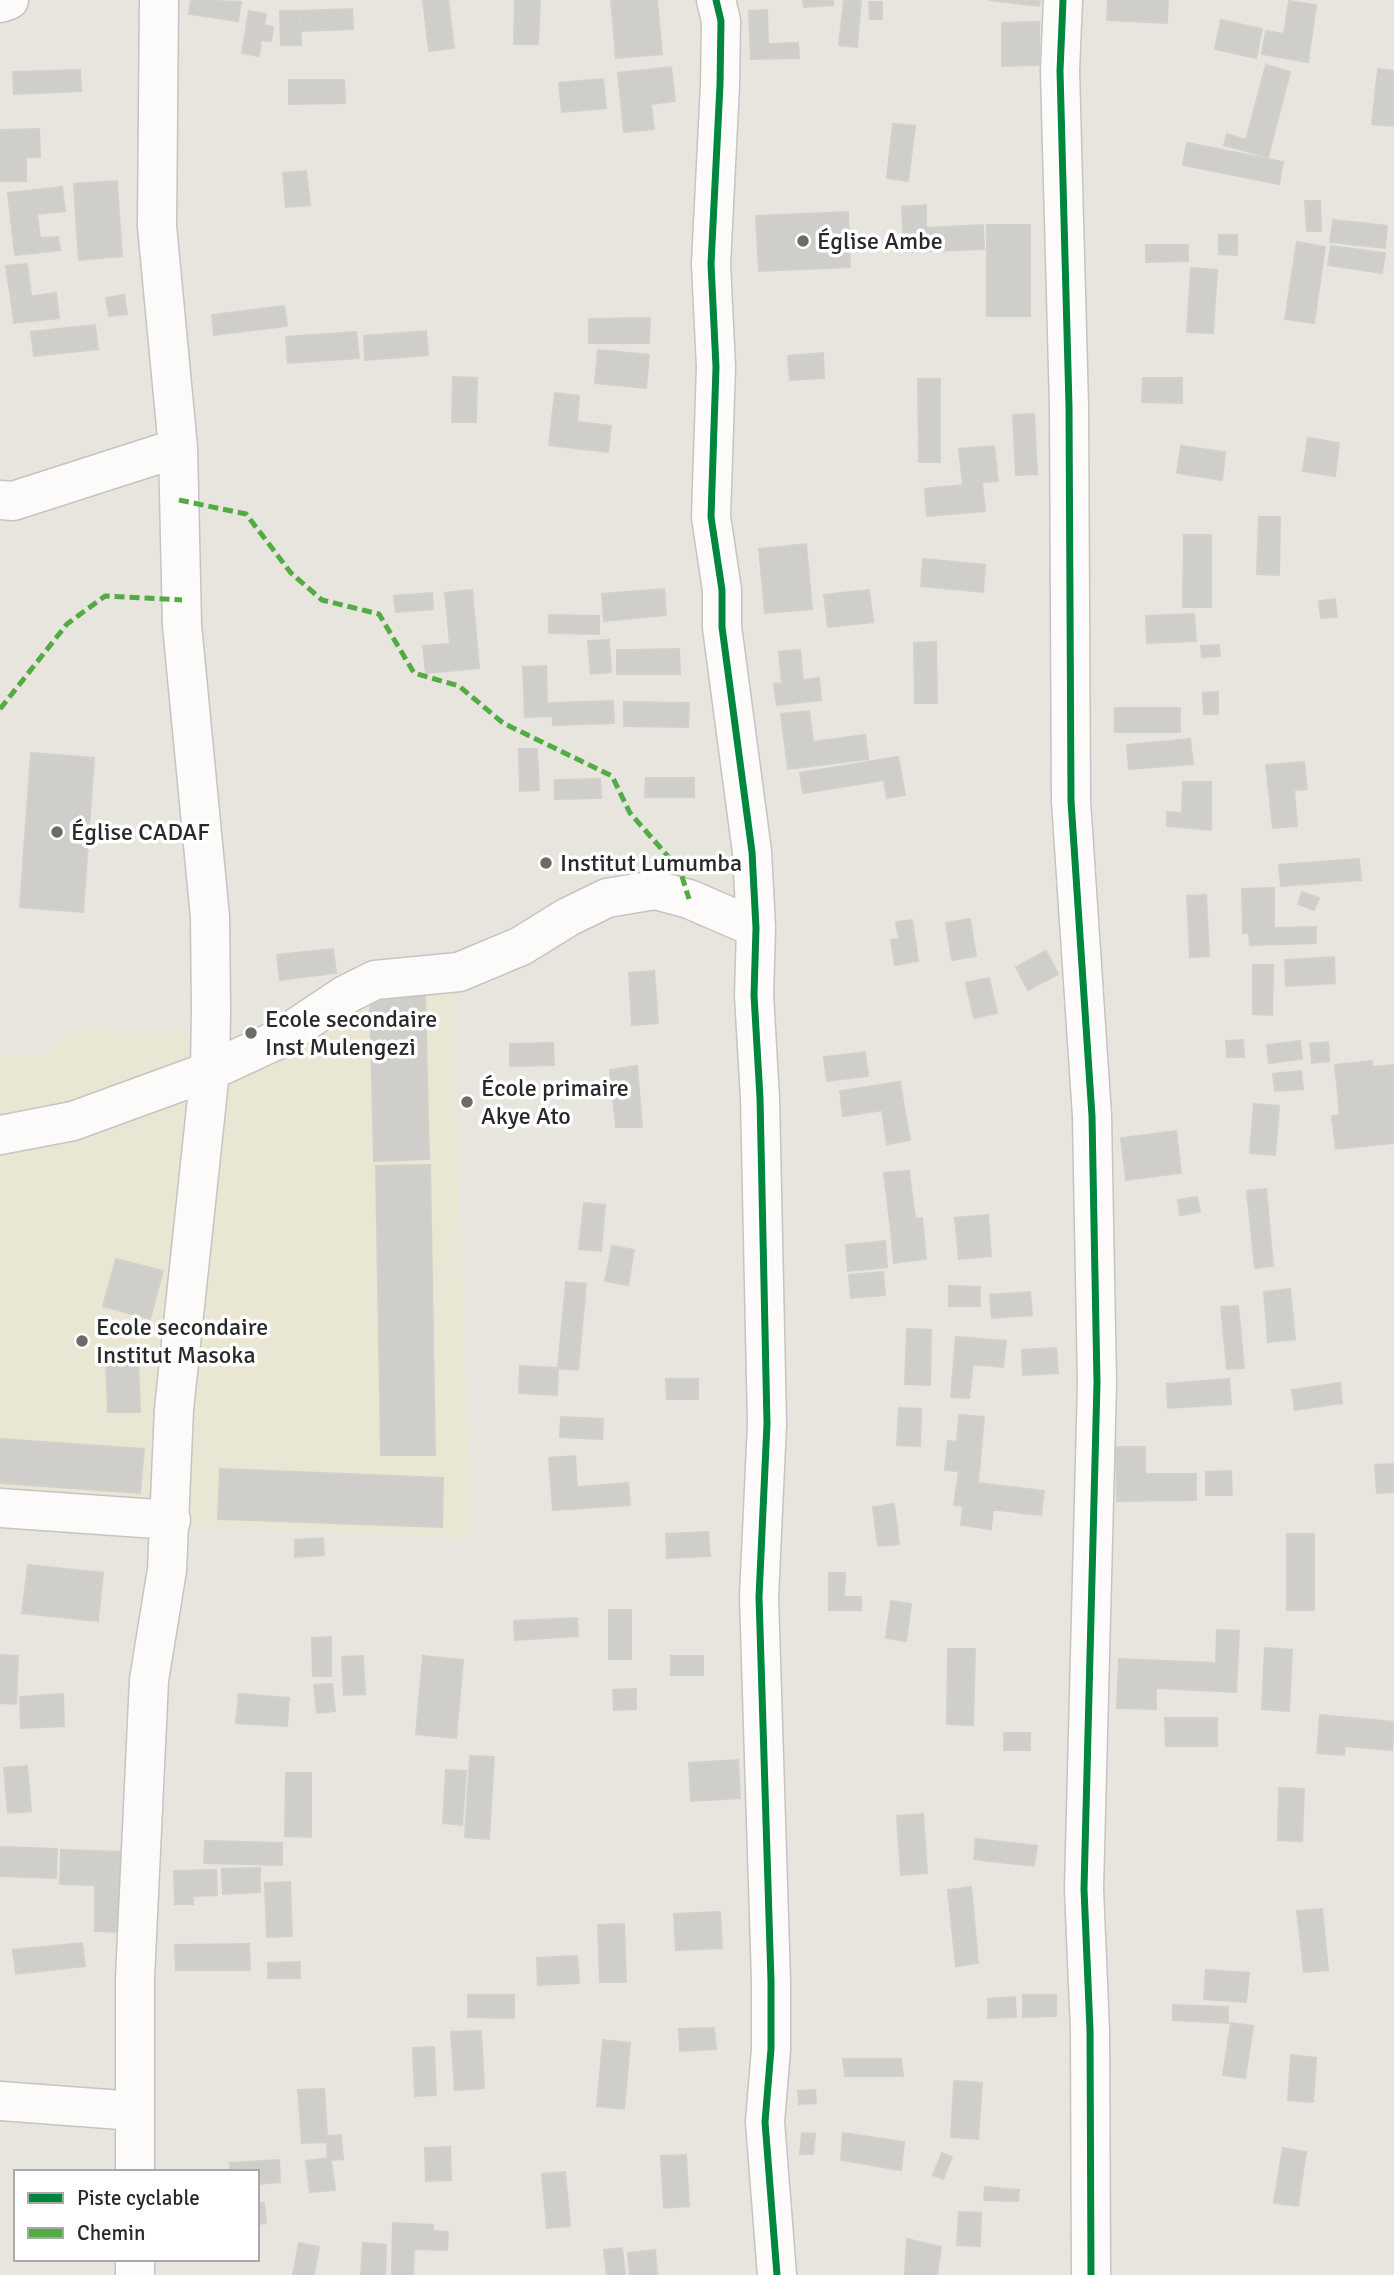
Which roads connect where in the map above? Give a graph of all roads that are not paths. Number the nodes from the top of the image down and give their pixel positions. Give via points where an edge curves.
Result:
1 (9, 0) edge
2 (159, 0) edge
3 (716, 0) edge
4 (1063, 0) edge
5 (0, 2) edge
6 (178, 447) junction
7 (0, 500) edge
8 (756, 928) junction
9 (210, 1071) junction
10 (0, 1135) edge
11 (0, 1508) edge
12 (171, 1520) junction
13 (0, 2101) edge
14 (135, 2111) junction
15 (135, 2170) edge
16 (777, 2275) edge
17 (1091, 2275) edge

1 - 5 street
2 - 6 street via 157,226
3 - 8 street via 721,21 711,264 716,367 711,517 752,852
4 - 17 street via 1060,71 1069,406 1071,801 1092,1116 1097,1382 1084,1889
6 - 7 street via 13,501
6 - 9 street via 182,625 210,918
8 - 9 street via 689,899 655,890 607,898 521,946 459,972 375,980 279,1039
8 - 16 street via 767,1424 759,1597 771,1981 765,2122
9 - 10 street via 73,1121
9 - 12 street via 174,1409
11 - 12 street
12 - 14 street via 149,1680 135,1978
13 - 14 street
14 - 15 street

